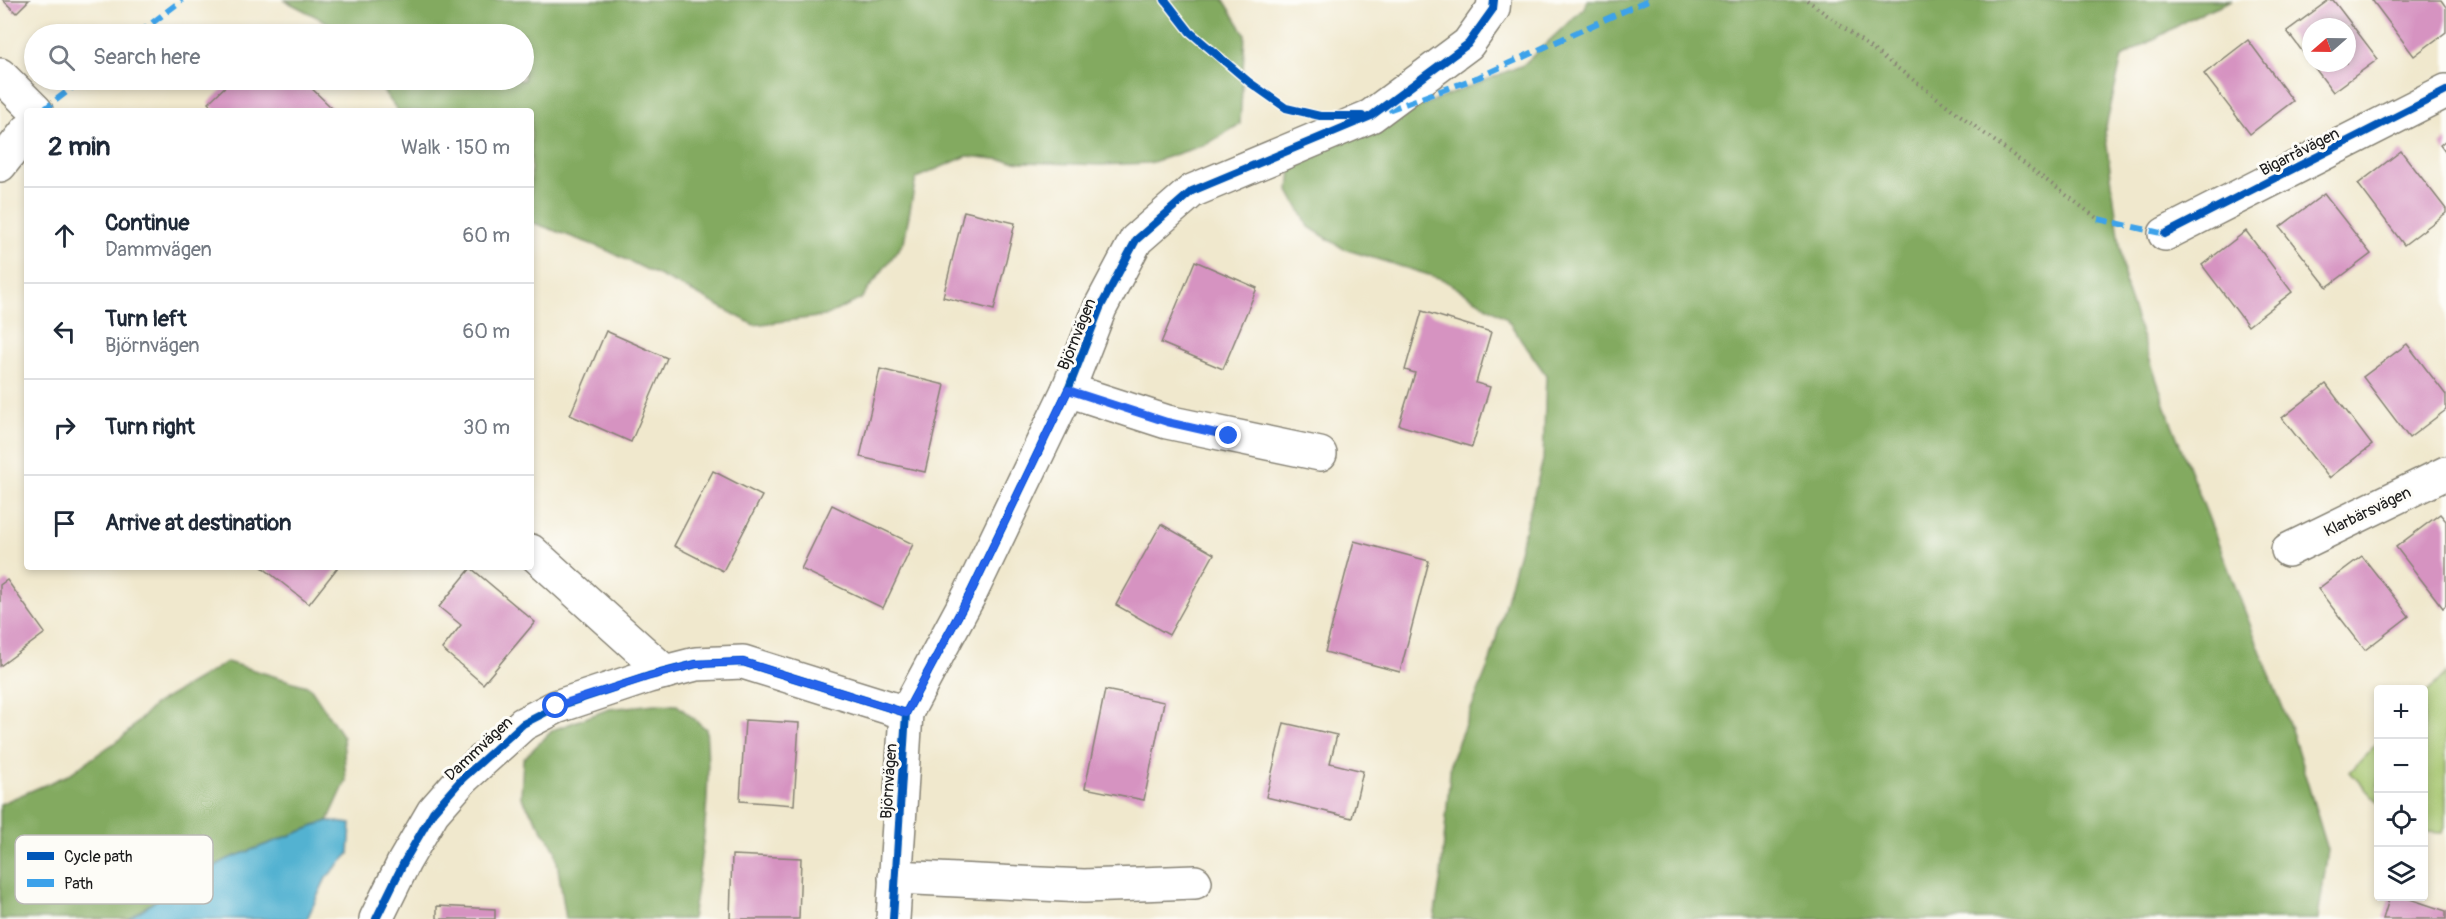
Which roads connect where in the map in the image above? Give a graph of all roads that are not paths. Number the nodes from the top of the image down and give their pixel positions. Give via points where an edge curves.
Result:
1 (1494, 0) edge
2 (0, 75) edge
3 (2446, 92) edge
4 (33, 108) edge
5 (24, 135) edge
6 (0, 165) edge
7 (2165, 234) dead end
8 (1068, 390) junction
9 (1320, 454) dead end
10 (2446, 473) edge
11 (2288, 550) dead end
12 (534, 554) edge
13 (665, 672) junction
14 (906, 713) junction
15 (895, 877) junction
16 (1196, 882) dead end
17 (376, 919) edge
18 (893, 919) edge

1 - 8 street, Björnvägen via 1493,9 1468,44 1371,116 1192,191 1136,240 1100,308
2 - 4 street
3 - 7 street, Bigarråvägen
5 - 6 street
8 - 9 street via 1167,422
8 - 14 street, Björnvägen via 971,592
10 - 11 street, Klarbärsvägen
12 - 13 street
13 - 14 street, Dammvägen via 696,664 743,662
13 - 17 street, Dammvägen via 556,706 523,724 462,779 433,812
14 - 15 street, Björnvägen
15 - 16 street via 1084,885
15 - 18 street, Björnvägen

